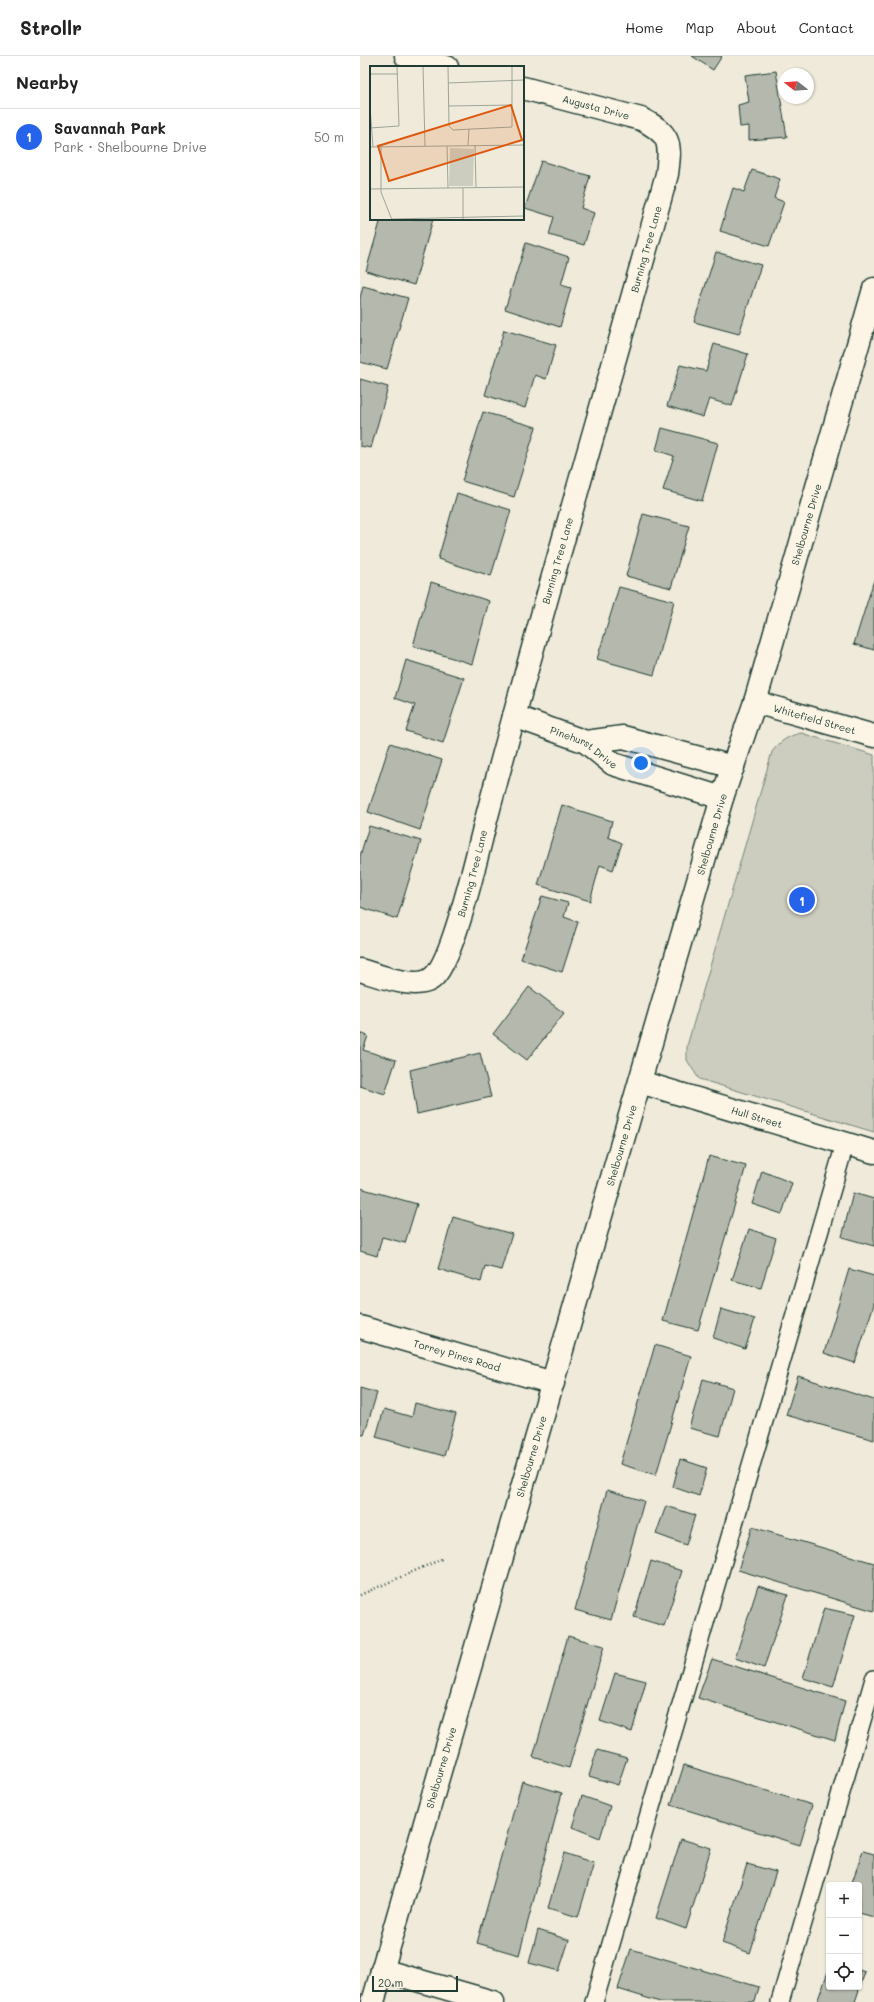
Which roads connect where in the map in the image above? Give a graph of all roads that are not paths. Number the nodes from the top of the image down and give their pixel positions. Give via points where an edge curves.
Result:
1 (406, 56) edge
2 (443, 66) edge
3 (524, 88) edge
4 (665, 134) joint
5 (874, 289) edge
6 (755, 702) junction
7 (514, 716) junction
8 (874, 736) edge
9 (586, 742) junction
10 (733, 767) junction
11 (722, 798) junction
12 (360, 970) edge
13 (640, 1082) junction
14 (845, 1144) junction
15 (874, 1152) edge
16 (360, 1327) edge
17 (553, 1383) junction
18 (874, 1679) edge
19 (382, 1970) junction
20 (373, 2002) edge
21 (493, 2002) edge
22 (594, 2002) edge
23 (780, 2002) edge

1 - 2 street
3 - 4 street, Augusta Drive via 641,119 656,126
4 - 7 street, Burning Tree Lane via 670,155 667,174
5 - 6 street, Shelbourne Drive
6 - 8 street, Whitefield Street
6 - 10 street, Shelbourne Drive
7 - 9 street, Pinehurst Drive
7 - 12 street, Burning Tree Lane via 455,934 444,964 432,979 416,983
9 - 10 street via 623,737
9 - 11 street, Pinehurst Drive via 613,764
10 - 11 street, Shelbourne Drive
11 - 13 street, Shelbourne Drive
13 - 14 street, Hull Street
13 - 17 street, Shelbourne Drive
14 - 15 street, Hull Street
14 - 22 lane
16 - 17 street, Torrey Pines Road
17 - 19 street, Shelbourne Drive
18 - 23 lane
19 - 20 street, Shelbourne Drive
19 - 21 street

